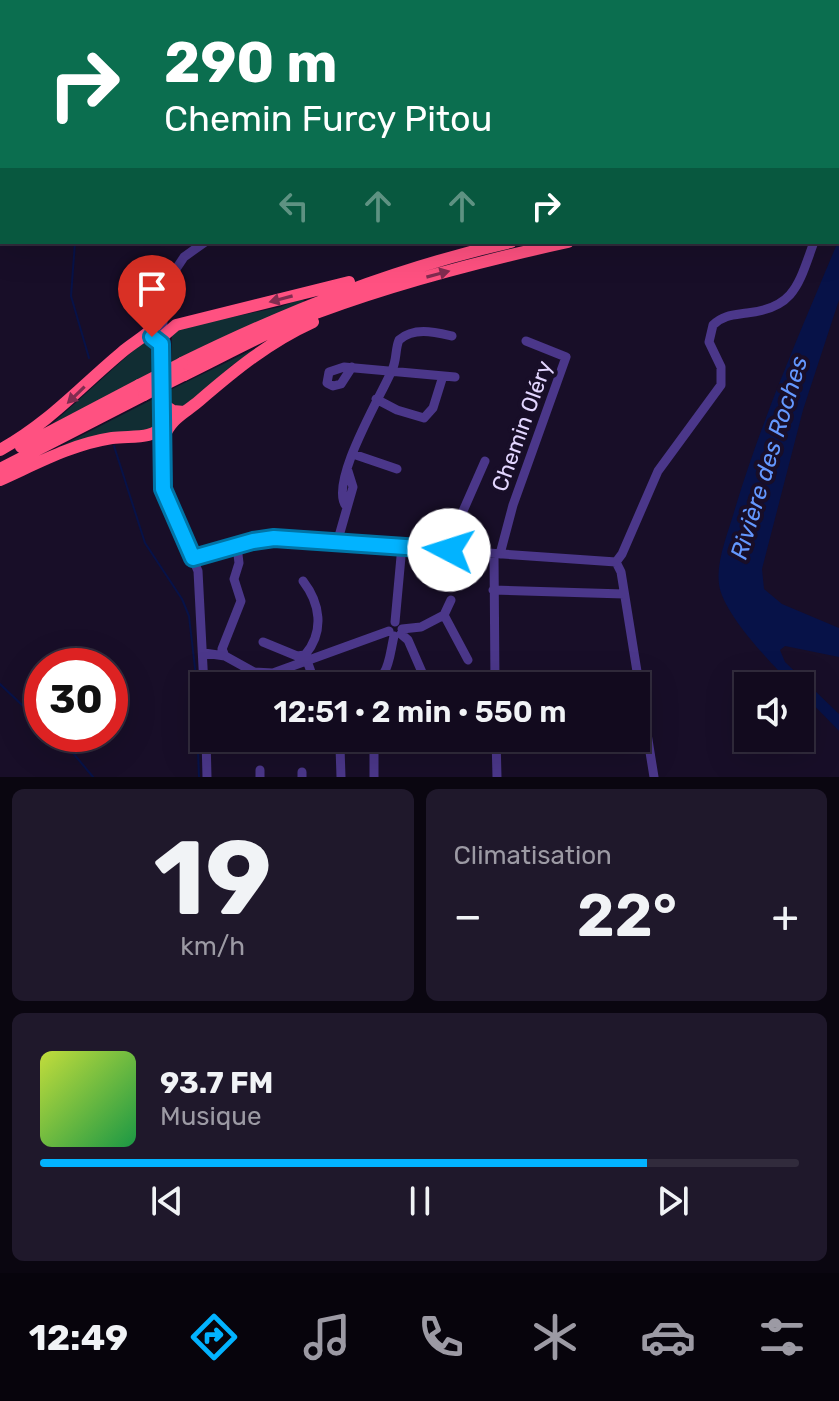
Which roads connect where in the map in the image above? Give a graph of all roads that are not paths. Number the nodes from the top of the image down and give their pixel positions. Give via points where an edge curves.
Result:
1 (202, 244) edge
2 (502, 244) edge
3 (560, 244) edge
4 (813, 244) edge
5 (437, 259) junction
6 (408, 282) junction
7 (164, 310) junction
8 (183, 323) junction
9 (452, 336) dead end
10 (162, 340) junction
11 (526, 341) dead end
12 (133, 342) junction
13 (352, 367) dead end
14 (183, 369) junction
15 (392, 371) junction
16 (443, 376) junction
17 (455, 377) dead end
18 (142, 390) junction
19 (376, 399) junction
20 (164, 405) junction
21 (184, 412) junction
22 (164, 436) junction
23 (0, 450) edge
24 (353, 454) junction
25 (0, 457) edge
26 (485, 461) dead end
27 (0, 469) edge
28 (397, 469) dead end
29 (0, 480) edge
30 (337, 543) junction
31 (237, 546) junction
32 (402, 546) junction
33 (449, 550) junction
34 (497, 554) junction
35 (193, 558) junction
36 (616, 562) junction
37 (303, 581) dead end
38 (493, 590) junction
39 (624, 594) junction
40 (451, 600) dead end
41 (444, 615) junction
42 (396, 630) junction
43 (263, 642) dead end
44 (203, 648) junction
45 (223, 652) junction
46 (306, 658) junction
47 (468, 660) dead end
48 (204, 672) edge
49 (311, 672) edge
50 (384, 672) edge
51 (422, 672) edge
52 (495, 672) edge
53 (206, 752) edge
54 (340, 752) edge
55 (374, 752) edge
56 (496, 752) edge
57 (207, 777) edge
58 (341, 777) edge
59 (374, 777) edge
60 (497, 777) edge
61 (654, 777) edge

1 - 7 street via 175,269
2 - 5 highway
6 -> 3 highway
4 - 36 street via 800,279 781,305 731,315 713,325 709,342 721,367 721,385 658,471
5 -> 8 highway
5 - 14 highway via 292,310
6 - 14 highway
6 - 21 highway via 282,337
7 - 8 highway via 171,320
7 - 10 street
7 - 12 highway via 153,330
8 - 10 highway via 169,328
9 - 15 street via 425,331 402,336
10 - 12 highway via 149,336
10 - 20 street
11 - 34 street, Chemin Oléry via 566,357
12 -> 23 highway via 66,406
13 - 15 street
14 - 18 highway, bridge
15 - 16 street
15 - 19 street
16 - 17 street
16 - 19 street via 433,408 424,418
18 - 25 highway
18 - 27 highway
19 - 24 street
20 - 21 highway
20 - 22 street
21 - 22 highway
22 - 29 highway via 91,442
22 - 35 street via 165,496
24 - 28 street
24 - 30 street via 348,471 353,487
26 - 33 street
30 - 31 street via 274,538
30 - 32 street
31 - 35 street
31 - 45 street via 234,579 241,601
32 - 33 street
32 - 42 street
33 - 34 street
34 - 36 street
34 - 38 street, Chemin Oléry
35 - 44 street
36 - 39 street
37 - 46 street via 319,610
38 - 39 street
38 - 52 street, Chemin Oléry
39 - 61 street
40 - 41 street
41 - 42 street via 421,627
41 - 47 street
42 - 46 street
42 - 50 street
42 - 51 street via 408,640
43 - 46 street
44 - 45 street
44 - 48 street
45 - 46 street via 246,669 267,673 281,672
46 - 49 street
53 - 57 street
54 - 58 street
55 - 59 street
56 - 60 street

